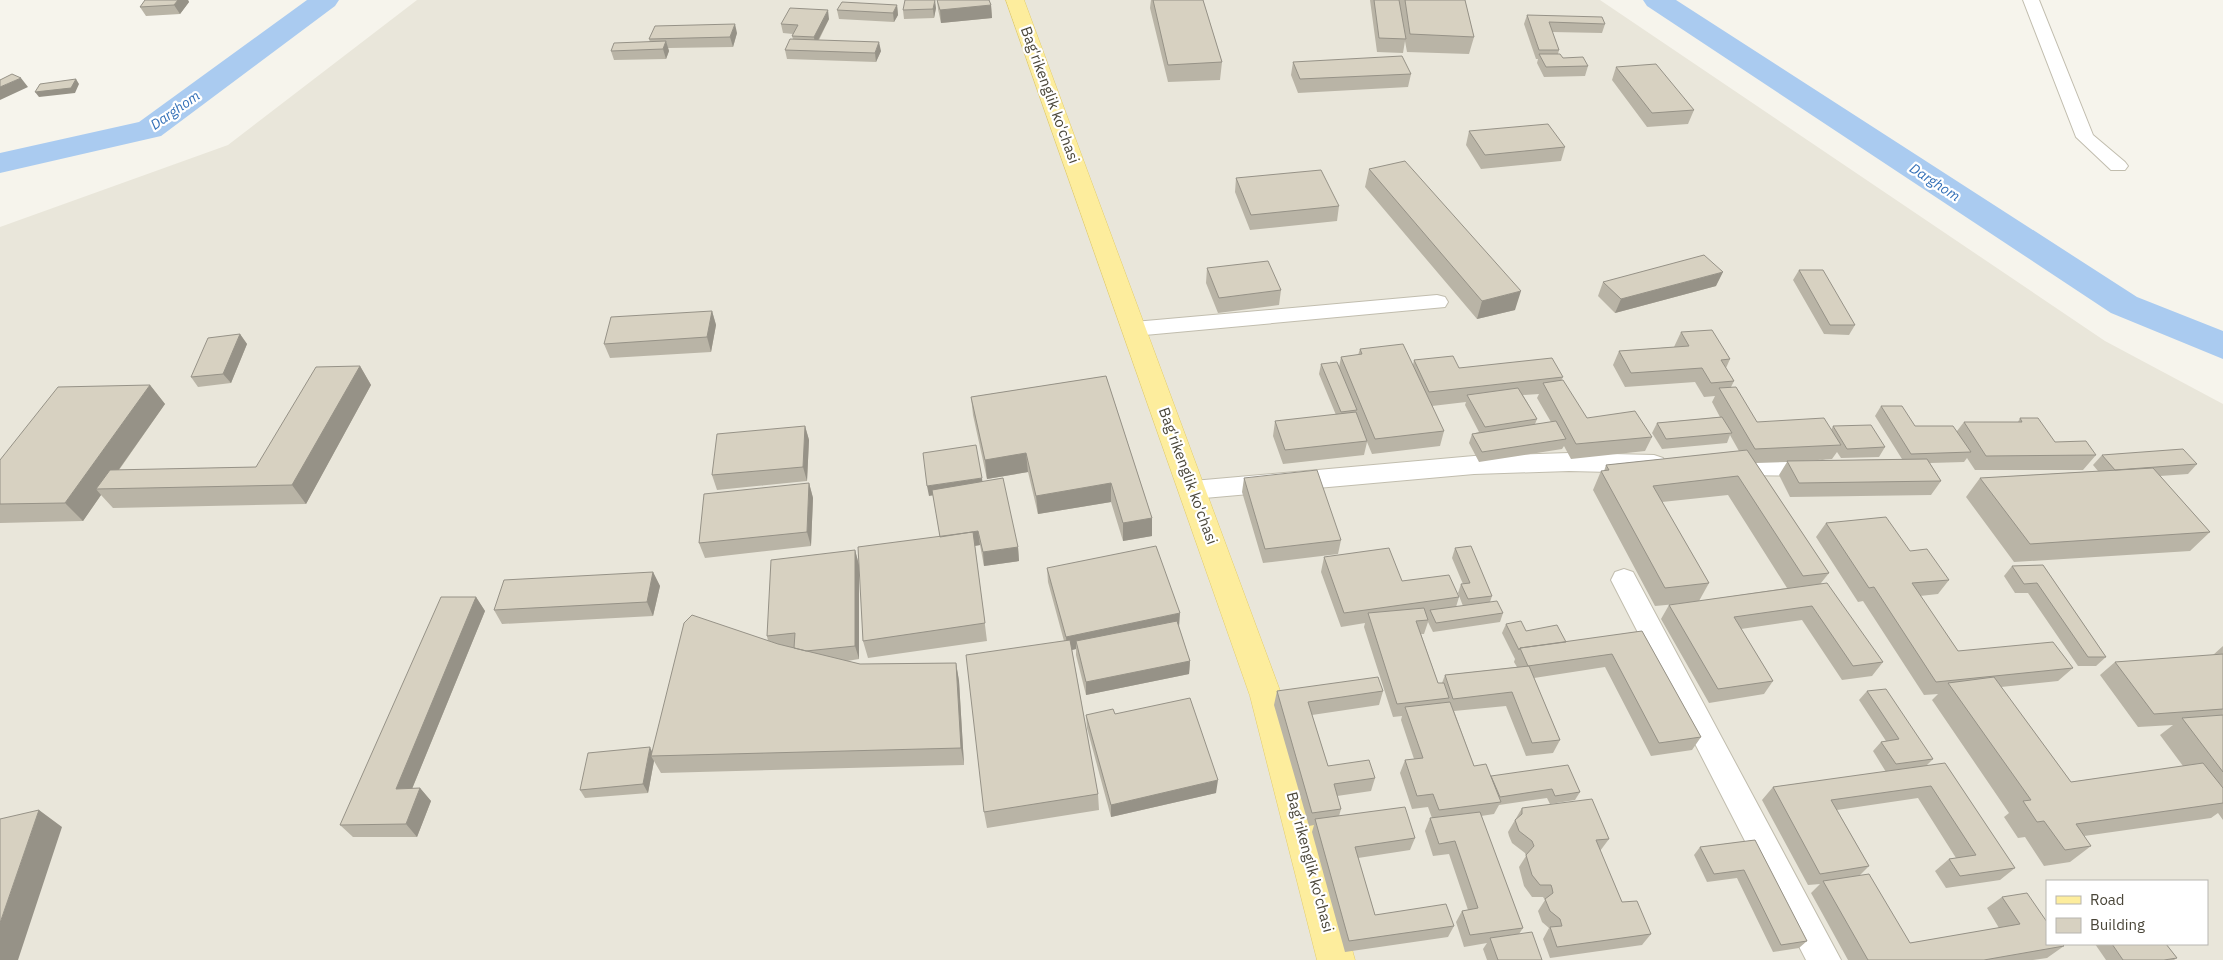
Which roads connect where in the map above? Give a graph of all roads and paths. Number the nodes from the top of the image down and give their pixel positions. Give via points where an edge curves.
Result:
1 (1015, 0) edge
2 (2031, 0) edge
3 (2118, 166) dead end
4 (1437, 302) dead end
5 (1134, 329) junction
6 (1836, 467) edge
7 (1193, 490) junction
8 (1624, 580) dead end
9 (1336, 960) edge
10 (1824, 960) edge

1 - 5 main road, Bag'rikenglik ko'chasi
2 - 3 lane via 2085,137
4 - 5 lane
5 - 7 main road, Bag'rikenglik ko'chasi
6 - 7 lane via 1569,462 1474,464
7 - 9 main road, Bag'rikenglik ko'chasi via 1266,696
8 - 10 lane

